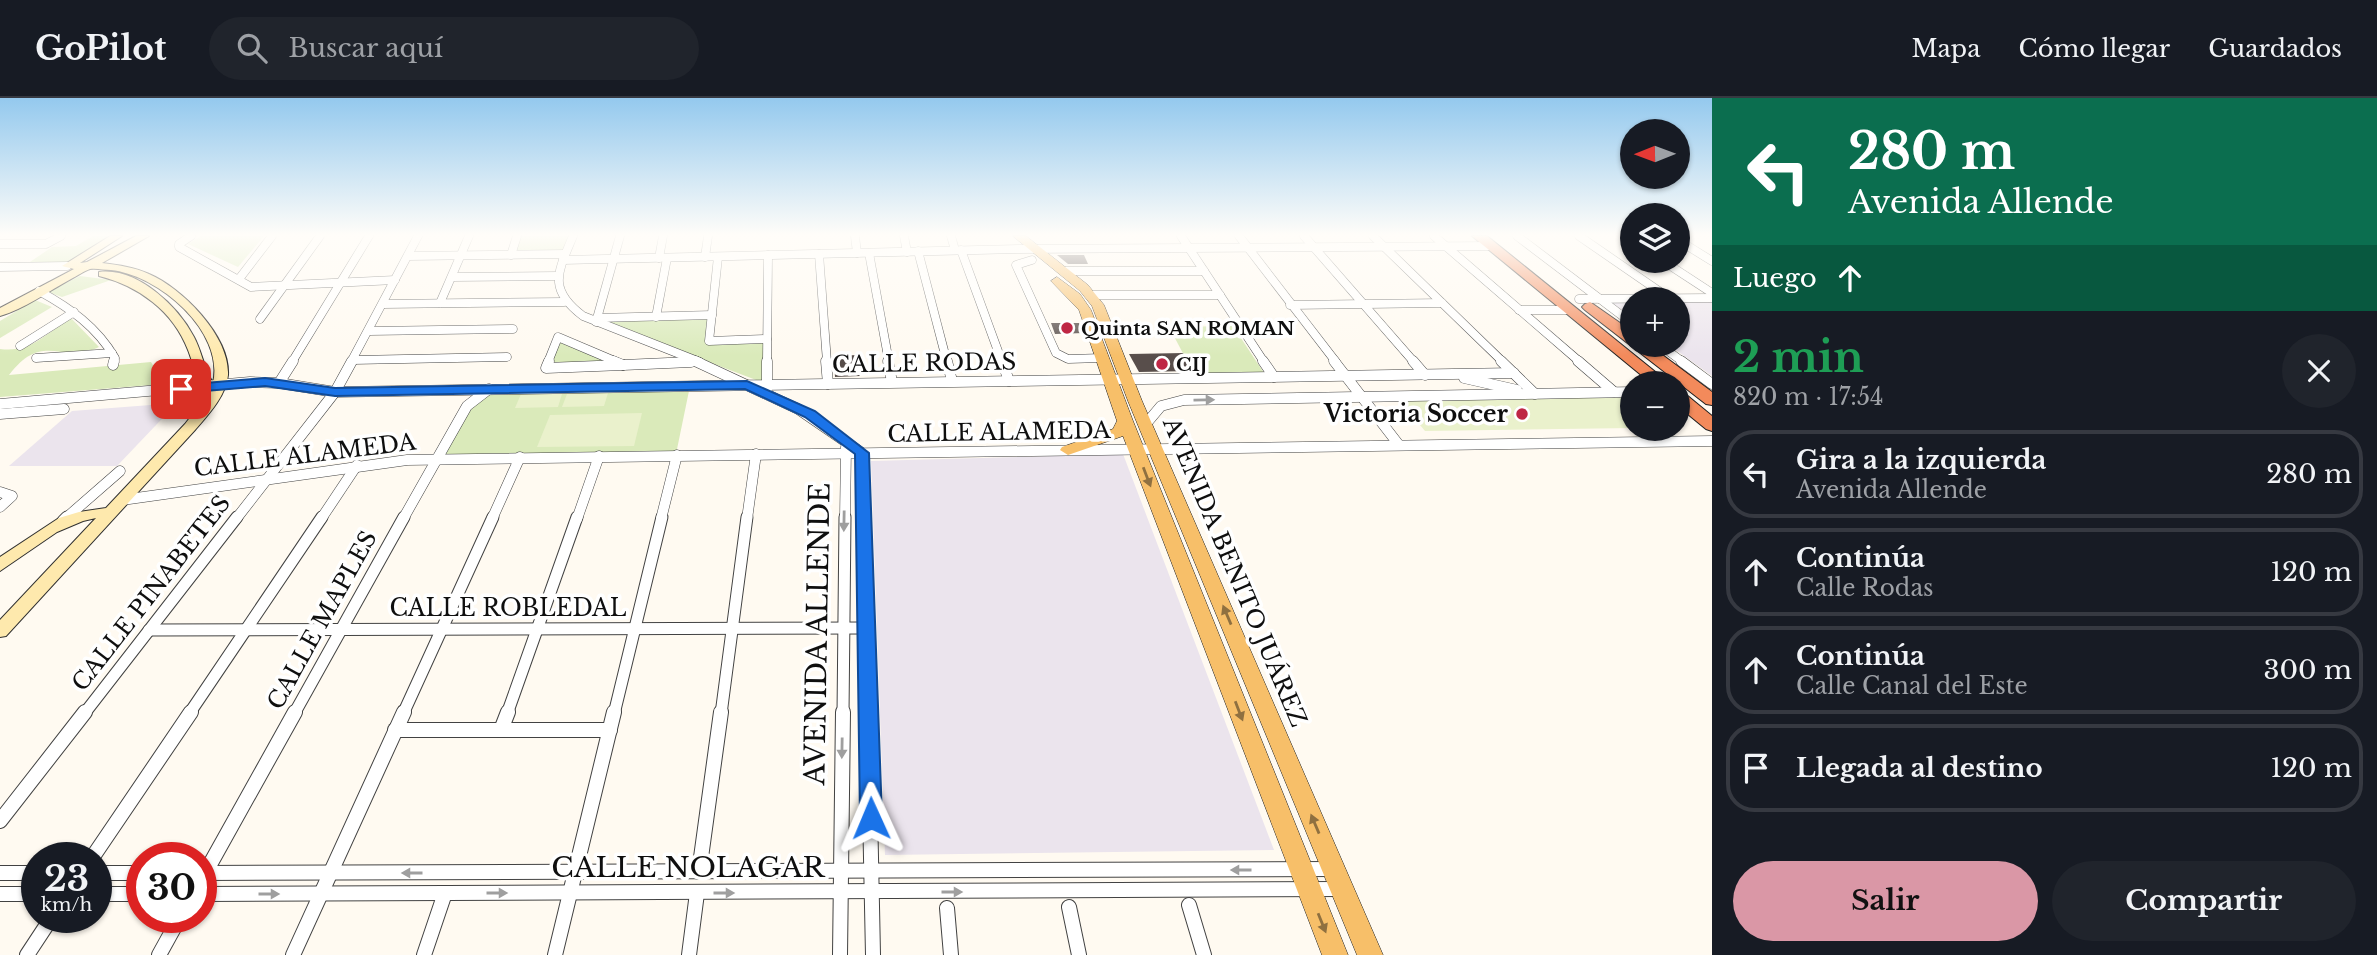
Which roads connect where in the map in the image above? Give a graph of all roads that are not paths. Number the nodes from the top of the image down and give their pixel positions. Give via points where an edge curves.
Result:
1 (53, 276) edge
2 (58, 276) edge
3 (109, 276) edge
4 (145, 276) edge
5 (233, 276) edge
6 (241, 276) edge
7 (291, 276) edge
8 (344, 276) edge
9 (397, 276) edge
10 (557, 276) joint
11 (609, 276) edge
12 (661, 276) edge
13 (716, 276) edge
14 (768, 276) edge
15 (821, 276) edge
16 (873, 276) edge
17 (924, 276) edge
18 (968, 276) edge
19 (1021, 276) edge
20 (1055, 276) edge
21 (1069, 276) edge
22 (1207, 276) edge
23 (1268, 276) edge
24 (1338, 276) edge
25 (1414, 276) edge
26 (1480, 276) edge
27 (1537, 276) edge
28 (1570, 276) edge
29 (1637, 276) edge
30 (1686, 276) edge
31 (452, 277) joint
32 (239, 279) junction
33 (395, 280) junction
34 (340, 283) junction
35 (284, 286) junction
36 (1653, 287) edge
37 (38, 291) junction
38 (174, 293) junction
39 (1712, 293) edge
40 (1091, 295) junction
41 (1220, 295) junction
42 (1712, 298) edge
43 (155, 299) junction
44 (1600, 299) junction
45 (1620, 299) edge
46 (1690, 299) edge
47 (564, 302) junction
48 (0, 303) edge
49 (440, 303) junction
50 (1442, 303) junction
51 (383, 304) junction
52 (1363, 304) junction
53 (1574, 304) junction
54 (1290, 305) junction
55 (1519, 310) junction
56 (74, 312) junction
57 (0, 313) edge
58 (1620, 314) edge
59 (712, 316) junction
60 (656, 317) junction
61 (260, 319) dead end
62 (596, 320) junction
63 (513, 329) dead end
64 (207, 331) junction
65 (369, 331) junction
66 (1620, 332) edge
67 (188, 336) junction
68 (767, 339) junction
69 (1611, 342) junction
70 (20, 346) dead end
71 (112, 353) junction
72 (507, 357) dead end
73 (1655, 357) edge
74 (1676, 357) edge
75 (36, 358) dead end
76 (1102, 358) junction
77 (353, 360) junction
78 (692, 362) junction
79 (113, 365) dead end
80 (623, 365) junction
81 (1646, 371) edge
82 (1651, 371) edge
83 (1514, 373) junction
84 (1425, 374) junction
85 (1449, 374) junction
86 (1344, 376) junction
87 (1274, 377) junction
88 (1119, 379) junction
89 (1009, 381) junction
90 (952, 382) junction
91 (279, 383) junction
92 (828, 383) junction
93 (892, 383) junction
94 (1712, 384) edge
95 (747, 385) junction
96 (214, 388) junction
97 (767, 388) junction
98 (489, 389) junction
99 (335, 392) junction
100 (1614, 392) junction
101 (1620, 392) edge
102 (1534, 394) junction
103 (1361, 397) junction
104 (1690, 398) edge
105 (1712, 400) edge
106 (1690, 402) edge
107 (0, 404) edge
108 (64, 409) dead end
109 (1712, 412) edge
110 (0, 414) edge
111 (1125, 421) junction
112 (1712, 423) edge
113 (1145, 425) junction
114 (1712, 441) edge
115 (1399, 445) junction
116 (846, 446) junction
117 (1136, 449) junction
118 (1156, 449) junction
119 (1068, 450) junction
120 (862, 453) junction
121 (755, 454) junction
122 (677, 455) junction
123 (598, 456) junction
124 (520, 457) junction
125 (438, 459) junction
126 (357, 465) junction
127 (120, 471) dead end
128 (268, 477) junction
129 (0, 492) edge
130 (122, 500) junction
131 (0, 507) edge
132 (110, 513) junction
133 (63, 521) junction
134 (0, 565) edge
135 (635, 628) junction
136 (732, 628) junction
137 (843, 628) junction
138 (867, 628) junction
139 (246, 629) junction
140 (342, 629) junction
141 (441, 629) junction
142 (537, 629) junction
143 (149, 630) junction
144 (0, 631) edge
145 (396, 730) junction
146 (501, 730) junction
147 (610, 730) junction
148 (0, 821) edge
149 (103, 842) edge
150 (217, 849) edge
151 (1334, 869) junction
152 (1301, 870) junction
153 (699, 872) junction
154 (841, 872) junction
155 (872, 872) junction
156 (0, 873) edge
157 (21, 873) edge
158 (330, 873) junction
159 (576, 873) junction
160 (217, 875) edge
161 (1342, 889) junction
162 (1309, 890) junction
163 (445, 893) junction
164 (570, 893) junction
165 (697, 893) junction
166 (841, 893) junction
167 (872, 893) junction
168 (0, 894) edge
169 (21, 894) edge
170 (217, 894) edge
171 (321, 894) junction
172 (1189, 905) dead end
173 (1069, 906) dead end
174 (947, 908) dead end
175 (41, 933) edge
176 (171, 933) edge
177 (27, 955) edge
178 (159, 955) edge
179 (293, 955) edge
180 (424, 955) edge
181 (555, 955) edge
182 (689, 955) edge
183 (840, 955) edge
184 (873, 955) edge
185 (951, 955) edge
186 (1079, 955) edge
187 (1204, 955) edge
188 (1335, 955) edge
189 (1370, 955) edge

1 - 48 main road
2 - 37 main road
3 - 43 main road via 121,278
4 - 38 main road
5 - 32 street
6 - 32 street
7 - 35 street
8 - 34 street
9 - 33 street, CALLE PINABETES
10 - 31 street
10 - 47 street via 557,290
11 - 62 street
12 - 60 street
13 - 59 street
14 - 68 street
15 - 92 street
16 - 93 street
17 - 90 street
18 - 89 street
19 - 76 street via 1056,353 1068,359
20 - 76 main road, AVENIDA BENITO JUÁREZ via 1081,302
21 - 40 main road, AVENIDA BENITO JUÁREZ
22 - 41 street
23 - 54 street
24 - 52 street
25 - 50 street
26 - 55 street
27 - 53 highway
28 - 44 street
29 - 36 street
30 - 39 street
31 - 49 street
32 - 35 street via 251,287
33 - 34 street
33 - 51 street, CALLE PINABETES
34 - 35 street
34 - 91 street
35 - 61 street
37 - 56 street
37 - 57 main road
38 - 43 main road
38 - 64 main road
40 - 41 street
40 - 88 main road, AVENIDA BENITO JUÁREZ via 1104,315
41 - 87 street
42 - 46 street
43 - 67 main road
44 - 45 street
44 - 53 street
44 - 58 street
47 - 49 street
47 - 62 street
49 - 51 street
50 - 52 street
50 - 83 street
51 - 65 street, CALLE PINABETES
52 - 54 street
52 - 84 street
53 - 55 street
53 - 66 highway
53 - 69 highway
54 - 86 street
55 - 100 street
56 - 70 street
56 - 71 street
59 - 60 street
59 - 68 street via 709,341
60 - 62 street
62 - 78 street
63 - 65 street
64 - 67 main road
64 - 96 main road via 220,363
65 - 77 street, CALLE PINABETES
67 - 96 main road
68 - 97 street
69 - 81 highway
69 - 82 highway
71 - 75 street
71 - 79 street
72 - 77 street
73 - 105 highway
74 - 94 street
76 - 88 main road, AVENIDA BENITO JUÁREZ
77 - 99 street, CALLE PINABETES
78 - 80 street
78 - 95 street
80 - 80 street via 559,368 546,368 558,337
83 - 85 street, CALLE RODAS
83 - 102 street
84 - 85 street, CALLE RODAS
84 - 86 street, CALLE RODAS
85 - 102 street
86 - 87 street, CALLE RODAS
86 - 103 street
87 - 88 street, CALLE RODAS
88 - 89 street, CALLE RODAS
88 - 111 main road, AVENIDA BENITO JUÁREZ
88 - 113 main road, AVENIDA BENITO JUÁREZ
89 - 90 street, CALLE RODAS
90 - 93 street, CALLE RODAS
91 - 96 street, CALLE RODAS
91 - 99 street, CALLE RODAS
92 - 93 street, CALLE RODAS
92 - 97 street, CALLE RODAS
95 - 97 street, CALLE RODAS
95 - 98 street, CALLE RODAS
96 - 107 street, CALLE RODAS
96 - 130 main road via 188,429
97 - 116 street via 810,414
98 - 99 street, CALLE RODAS
98 - 125 street, CALLE MAPLES via 467,405
99 - 128 street, CALLE PINABETES
100 - 101 street
100 - 102 street
102 - 103 street
113 -> 103 street via 1161,406 1174,401
103 - 115 street
104 - 109 highway
106 - 112 highway
108 - 110 street
111 - 117 main road, AVENIDA BENITO JUÁREZ
111 - 119 main road via 1119,432
113 - 118 main road, AVENIDA BENITO JUÁREZ
114 - 115 street, CALLE ALAMEDA
115 - 118 street, CALLE ALAMEDA
116 - 120 street, CALLE ALAMEDA
116 - 121 street, CALLE ALAMEDA
116 -> 137 street, AVENIDA ALLENDE
117 - 118 street, CALLE ALAMEDA
117 - 119 street, CALLE ALAMEDA
117 -> 152 main road, AVENIDA BENITO JUÁREZ
151 -> 118 main road, AVENIDA BENITO JUÁREZ
119 - 120 street, CALLE ALAMEDA
120 - 138 street, AVENIDA ALLENDE
121 - 122 street, CALLE ALAMEDA
121 - 136 street
122 - 123 street, CALLE ALAMEDA
122 - 135 street
123 - 124 street, CALLE ALAMEDA
123 - 142 street
124 - 125 street, CALLE ALAMEDA
124 - 141 street
125 - 126 street, CALLE ALAMEDA
125 - 140 street, CALLE MAPLES
126 - 128 street, CALLE ALAMEDA
126 - 139 street
127 - 133 street
128 - 130 street, CALLE ALAMEDA
128 - 143 street, CALLE PINABETES
129 - 131 street via 12,496
130 - 132 main road
132 - 133 main road
132 - 144 main road
133 - 134 main road
135 - 136 street, CALLE ROBLEDAL
135 - 142 street, CALLE ROBLEDAL
135 - 147 street
136 - 137 street, CALLE ROBLEDAL
136 - 153 street
137 - 138 street, CALLE ROBLEDAL
137 -> 154 street, AVENIDA ALLENDE
138 - 155 street, AVENIDA ALLENDE
139 - 140 street, CALLE ROBLEDAL
139 - 143 street, CALLE ROBLEDAL
139 - 149 street
140 - 141 street, CALLE ROBLEDAL
140 - 150 street, CALLE MAPLES
141 - 142 street, CALLE ROBLEDAL
141 - 145 street
142 - 146 street
143 - 148 street, CALLE PINABETES
145 - 146 street
145 - 158 street
146 - 147 street
147 - 159 street
151 - 152 street, CALLE NOLAGAR
151 - 161 main road, AVENIDA BENITO JUÁREZ
152 -> 155 street, CALLE NOLAGAR
152 - 162 main road, AVENIDA BENITO JUÁREZ
153 - 154 street, CALLE NOLAGAR
153 - 159 street, CALLE NOLAGAR
154 - 155 street, CALLE NOLAGAR
154 - 166 street, AVENIDA ALLENDE
155 - 167 street, AVENIDA ALLENDE
156 - 157 street
159 -> 158 street, CALLE NOLAGAR
158 - 160 street, CALLE NOLAGAR
158 - 171 street
159 - 164 street
161 - 162 street, CALLE NOLAGAR
161 - 189 main road, AVENIDA BENITO JUÁREZ
167 -> 162 street, CALLE NOLAGAR
162 -> 188 main road, AVENIDA BENITO JUÁREZ
163 -> 164 street, CALLE NOLAGAR
163 - 171 street, CALLE NOLAGAR
163 - 180 street
164 - 165 street, CALLE NOLAGAR
164 - 181 street
165 -> 166 street, CALLE NOLAGAR
165 - 182 street
166 - 167 street, CALLE NOLAGAR
166 - 183 street, AVENIDA ALLENDE
167 - 184 street, AVENIDA ALLENDE
168 - 169 street
170 -> 171 street, CALLE NOLAGAR
171 - 179 street
172 - 187 street
173 - 186 street
174 - 185 street
175 - 177 street
176 - 178 street

